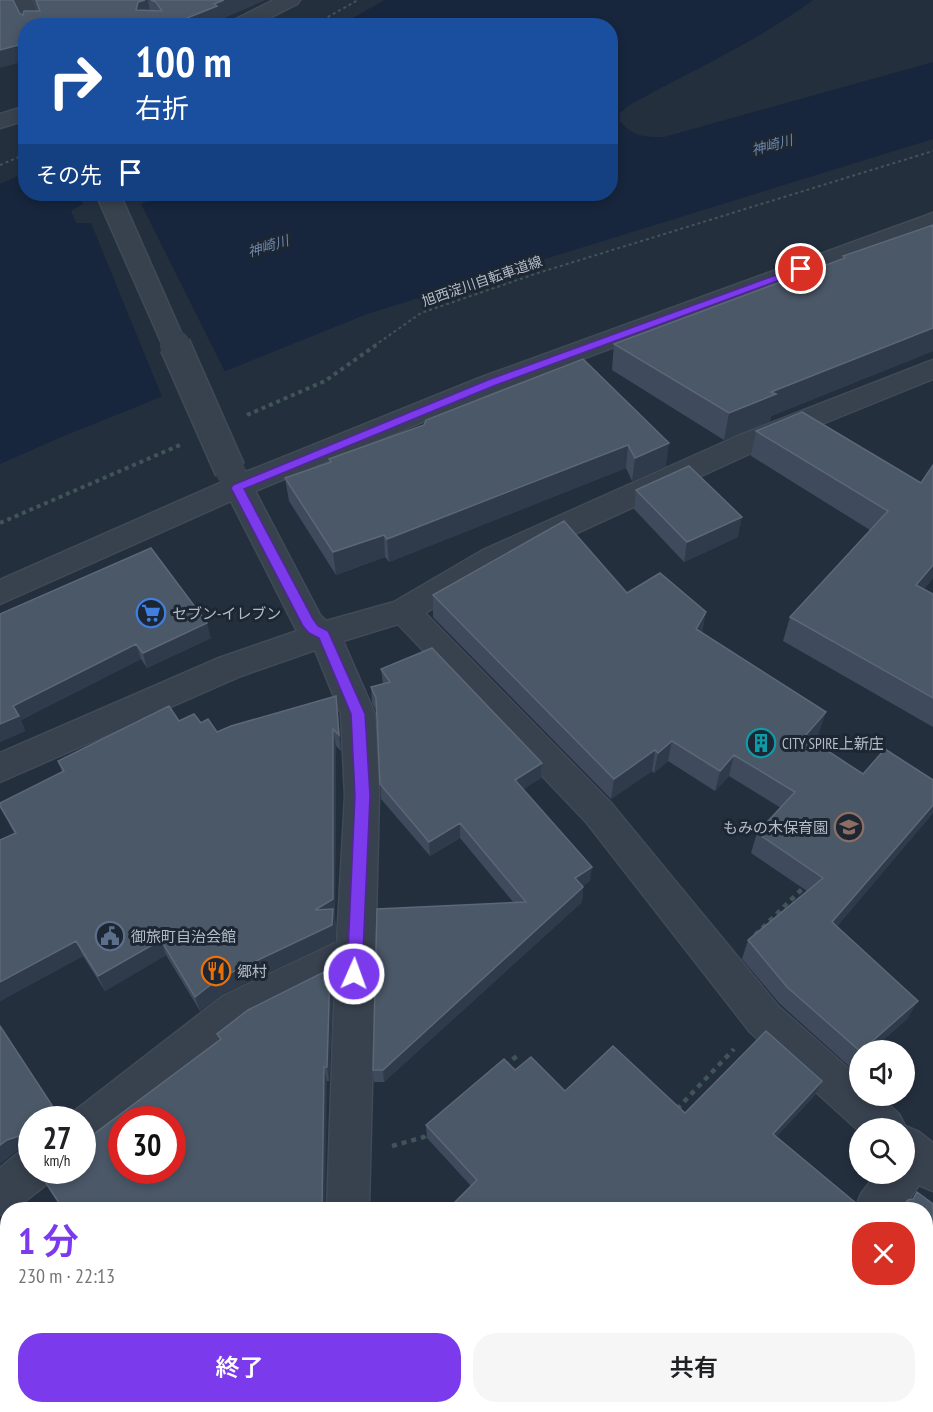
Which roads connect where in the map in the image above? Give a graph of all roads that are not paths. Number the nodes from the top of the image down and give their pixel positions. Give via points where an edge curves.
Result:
1 (22, 0) edge
2 (249, 0) edge
3 (290, 0) edge
4 (269, 11) junction
5 (30, 18) edge
6 (254, 18) edge
7 (18, 115) edge
8 (0, 121) edge
9 (111, 201) edge
10 (933, 220) edge
11 (933, 369) edge
12 (234, 479) junction
13 (0, 593) edge
14 (404, 611) junction
15 (324, 634) junction
16 (0, 768) edge
17 (355, 951) junction
18 (874, 1118) edge
19 (96, 1119) edge
20 (18, 1180) edge
21 (896, 1184) edge
22 (0, 1194) edge
23 (348, 1202) edge
24 (881, 1202) edge

1 - 5 street
2 - 4 street
3 - 4 street
4 - 6 street
7 - 8 street
9 - 12 street, bridge
10 - 12 street
11 - 14 street via 750,442 494,558
12 - 13 street
12 - 15 street via 308,622
14 - 15 street
14 - 18 street via 599,813 764,1019
15 - 16 street via 230,667
15 - 17 street via 358,714 362,796
17 - 19 street via 237,1009
17 - 23 street
20 - 22 street
21 - 24 street

